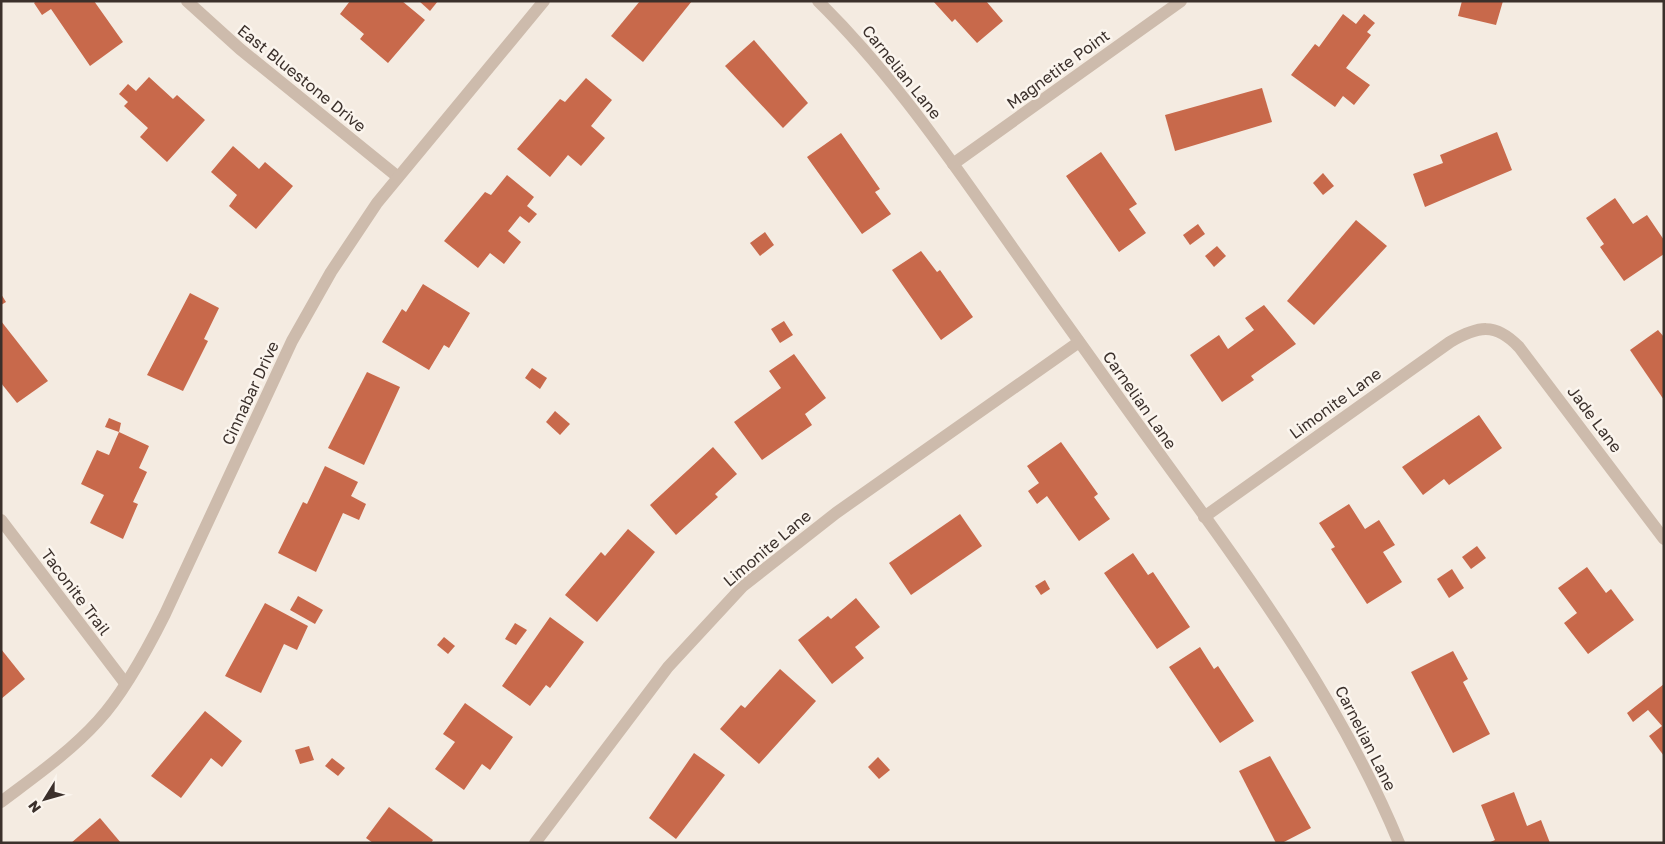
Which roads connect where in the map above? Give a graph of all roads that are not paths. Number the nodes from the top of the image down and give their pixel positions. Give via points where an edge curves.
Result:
1 (187, 1) edge
2 (544, 1) edge
3 (818, 1) edge
4 (1181, 1) edge
5 (954, 164) junction
6 (398, 177) junction
7 (1491, 329) joint
8 (1079, 342) junction
9 (1204, 517) junction
10 (1, 520) edge
11 (1664, 539) edge
12 (125, 683) junction
13 (1, 802) edge
14 (535, 843) edge
15 (1399, 843) edge

1 - 6 street, East Bluestone Drive via 240,49
2 - 6 street, Cinnabar Drive
3 - 5 street, Carnelian Lane via 884,72
4 - 5 street, Magnetite Point
5 - 8 street, Carnelian Lane
6 - 12 street, Cinnabar Drive via 349,244 310,306 165,614
7 - 9 street, Limonite Lane via 1472,331 1450,342
7 - 11 street, Jade Lane via 1509,337 1519,347
8 - 9 street, Carnelian Lane
8 - 14 street, Limonite Lane via 836,513 743,586 662,675
9 - 15 street, Carnelian Lane via 1331,703
10 - 12 street, Taconite Trail
12 - 13 street, Cinnabar Drive via 99,720

